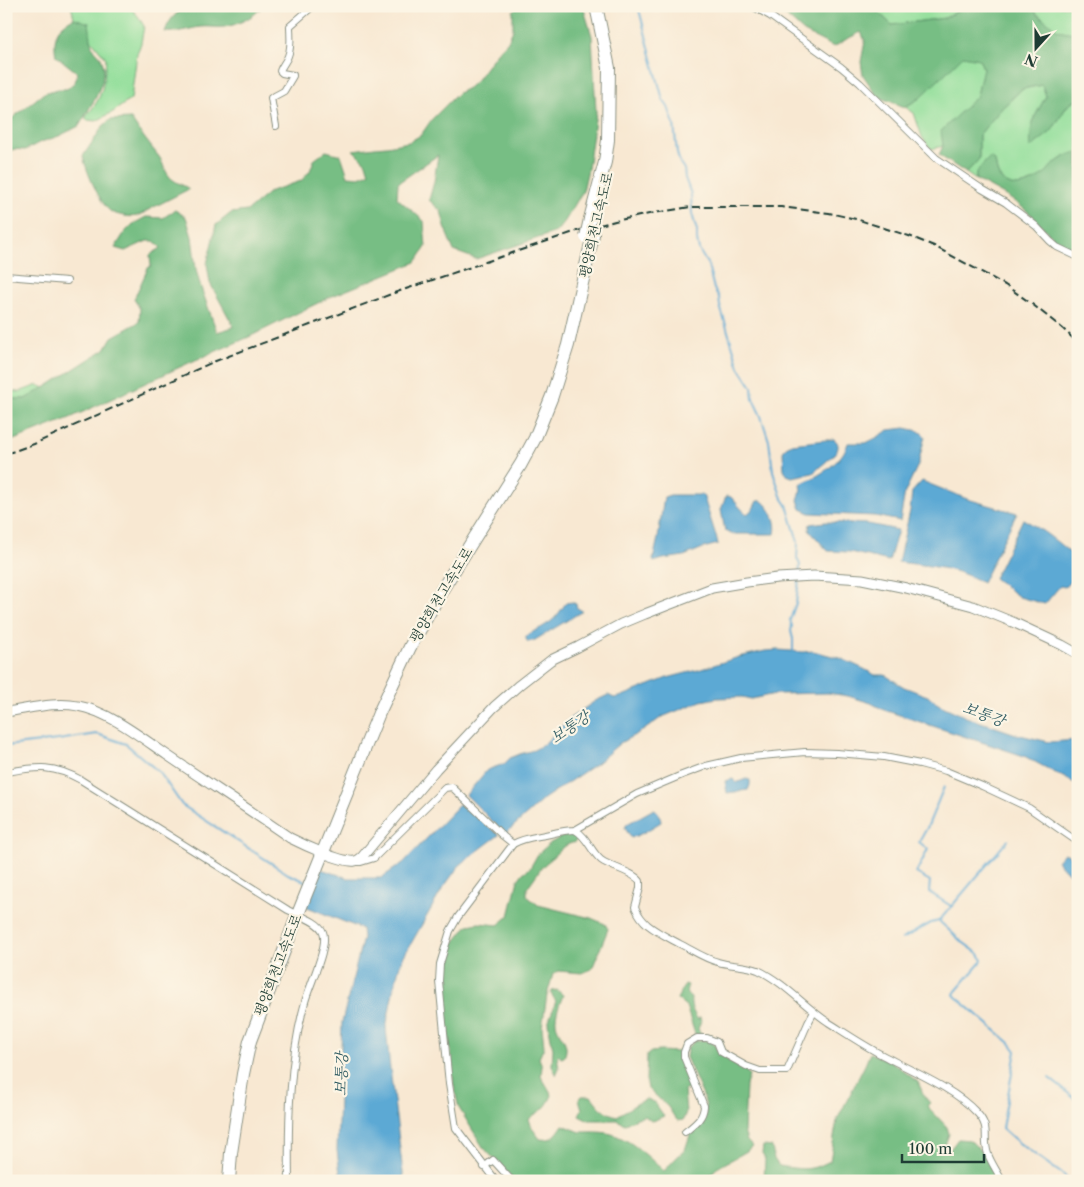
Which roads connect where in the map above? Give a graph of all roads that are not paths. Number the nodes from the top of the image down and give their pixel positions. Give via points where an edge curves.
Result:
1 (314, 6) edge
2 (596, 6) edge
3 (602, 6) edge
4 (752, 6) edge
5 (276, 126) dead end
6 (593, 218) junction
7 (1078, 257) edge
8 (6, 276) edge
9 (67, 281) dead end
10 (1078, 654) edge
11 (6, 712) edge
12 (6, 772) edge
13 (575, 830) junction
14 (1078, 842) edge
15 (514, 844) junction
16 (319, 854) junction
17 (354, 861) junction
18 (295, 911) junction
19 (814, 1012) junction
20 (685, 1132) dead end
21 (484, 1167) junction
22 (495, 1180) dead end
23 (221, 1181) edge
24 (228, 1181) edge
25 (290, 1181) edge
26 (512, 1181) edge
27 (1002, 1181) edge

1 - 5 street via 290,26 290,53 280,71 293,76 284,91 271,98
2 - 6 highway, 평양희천고속도로 via 609,68 608,140
3 - 6 highway, 평양희천고속도로 via 614,60 615,137
4 - 7 street via 841,66 936,158 1006,203 1036,226 1057,248
6 - 16 highway, 평양희천고속도로, bridge via 561,349 534,421 503,483 403,647
8 - 9 street
10 - 17 main road via 973,606 862,579 777,578 712,588 629,620 552,660 519,685 494,707 436,769 362,857
11 - 16 main road via 62,705 91,709 148,742 290,838
12 - 18 street via 35,767 68,773
13 - 14 street via 638,794 682,774 741,758 805,752 884,757 946,771 1029,808
13 - 15 street via 527,837
13 - 19 street via 581,833 600,859 637,877 640,888 635,907 648,925 715,962 757,970 789,990
15 - 17 street via 452,786 445,788 374,858
15 - 21 street via 458,916 440,964 449,1084 456,1128
16 - 17 main road
16 - 18 highway, 평양희천고속도로
18 - 23 highway, 평양희천고속도로 via 245,1041 224,1146
18 - 24 highway, 평양희천고속도로 via 250,1041
18 - 25 street via 320,927 324,936 294,1054
19 - 20 street via 787,1071 746,1066 721,1052 717,1042 707,1038 697,1038 687,1044 684,1057 704,1112
19 - 27 street via 966,1102 983,1121 988,1154
21 - 22 street
21 - 26 street via 494,1160

